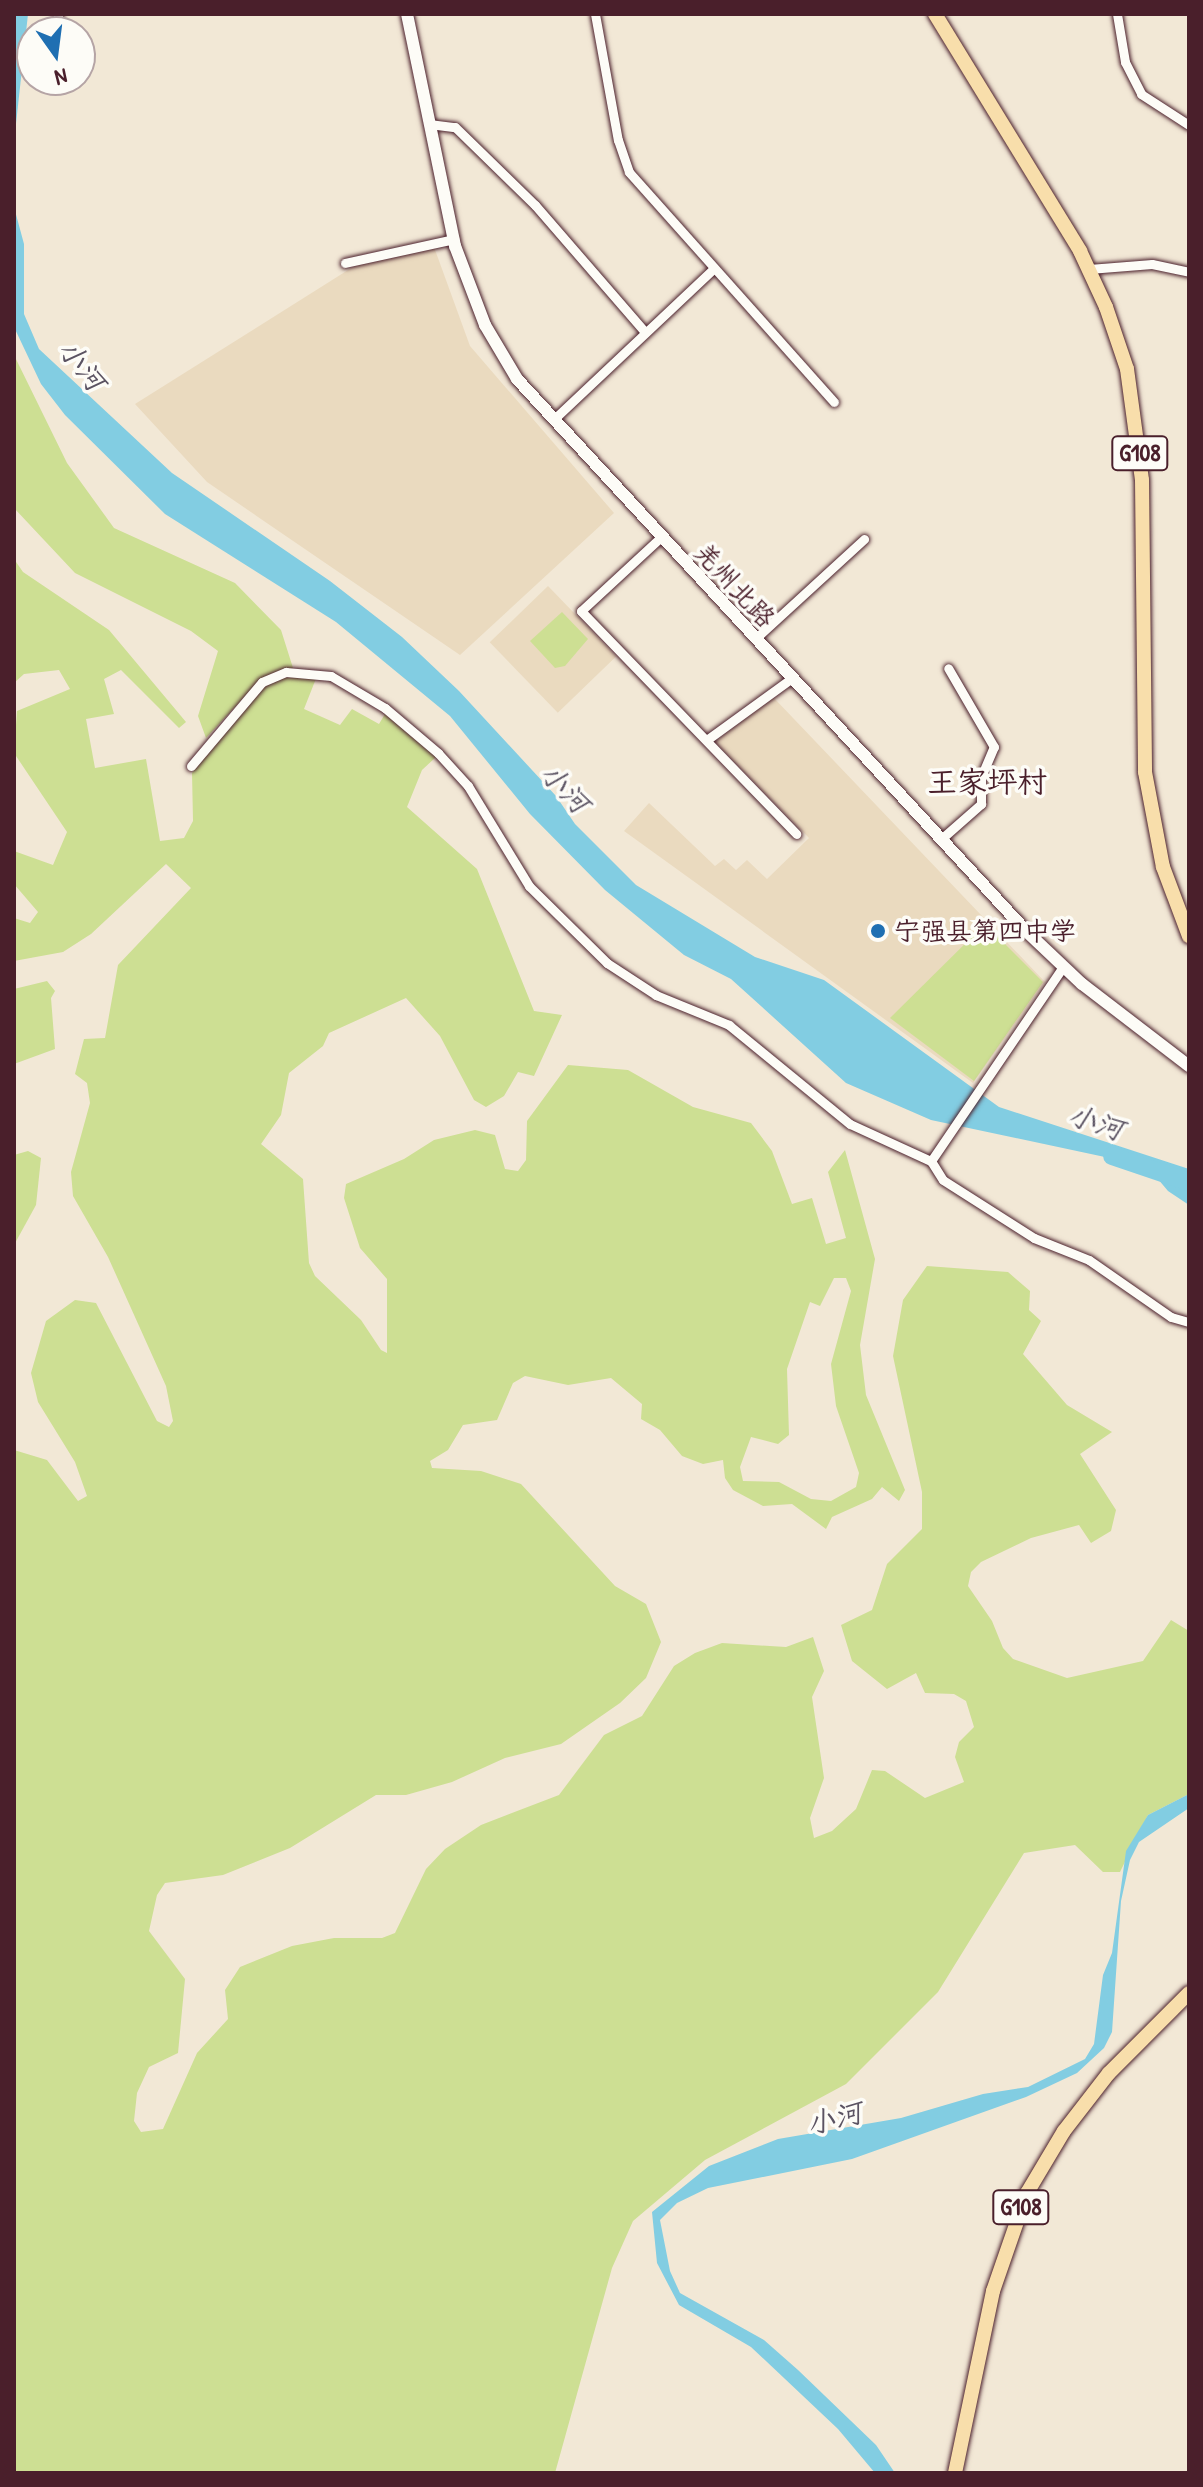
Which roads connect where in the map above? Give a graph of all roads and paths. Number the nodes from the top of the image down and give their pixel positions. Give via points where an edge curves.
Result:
1 (408, 14) edge
2 (595, 14) edge
3 (935, 14) edge
4 (1117, 14) edge
5 (429, 124) junction
6 (1189, 125) edge
7 (454, 239) junction
8 (345, 263) dead end
9 (1089, 269) junction
10 (712, 270) junction
11 (1189, 272) edge
12 (645, 332) junction
13 (834, 402) dead end
14 (553, 420) junction
15 (661, 537) junction
16 (864, 539) dead end
17 (755, 639) junction
18 (948, 668) dead end
19 (792, 678) junction
20 (708, 739) junction
21 (191, 766) dead end
22 (796, 834) dead end
23 (940, 840) junction
24 (1189, 936) edge
25 (1063, 967) junction
26 (1189, 1066) edge
27 (934, 1157) junction
28 (1189, 1322) edge
29 (1189, 1993) edge
30 (955, 2473) edge

1 - 5 main road, 羌州北路
2 - 10 street via 618,140 629,172
3 - 9 highway, G108
4 - 6 street via 1125,62 1141,94
5 - 7 main road, 羌州北路
5 - 12 street via 455,127 535,205
7 - 8 street
7 - 14 main road, 羌州北路 via 491,339
9 - 11 street via 1152,264
9 - 24 highway, G108 via 1115,330 1136,415 1145,772 1163,867
10 - 12 street
10 - 13 street
12 - 14 street
14 - 15 main road, 羌州北路
15 - 17 main road, 羌州北路
15 - 20 street via 581,611
16 - 17 street
17 - 19 main road, 羌州北路
18 - 23 street via 994,747 981,777 981,804
19 - 20 street
19 - 23 main road, 羌州北路
20 - 22 street
21 - 27 street via 262,682 286,672 331,676 385,708 438,753 468,786 529,886 607,963 656,995 729,1025 850,1124
23 - 25 main road, 羌州北路
25 - 26 main road, 羌州北路
25 - 27 street
27 - 28 street via 943,1180 1034,1238 1089,1260 1171,1317
29 - 30 highway, G108 via 1109,2073 1064,2131 1027,2193 993,2291

